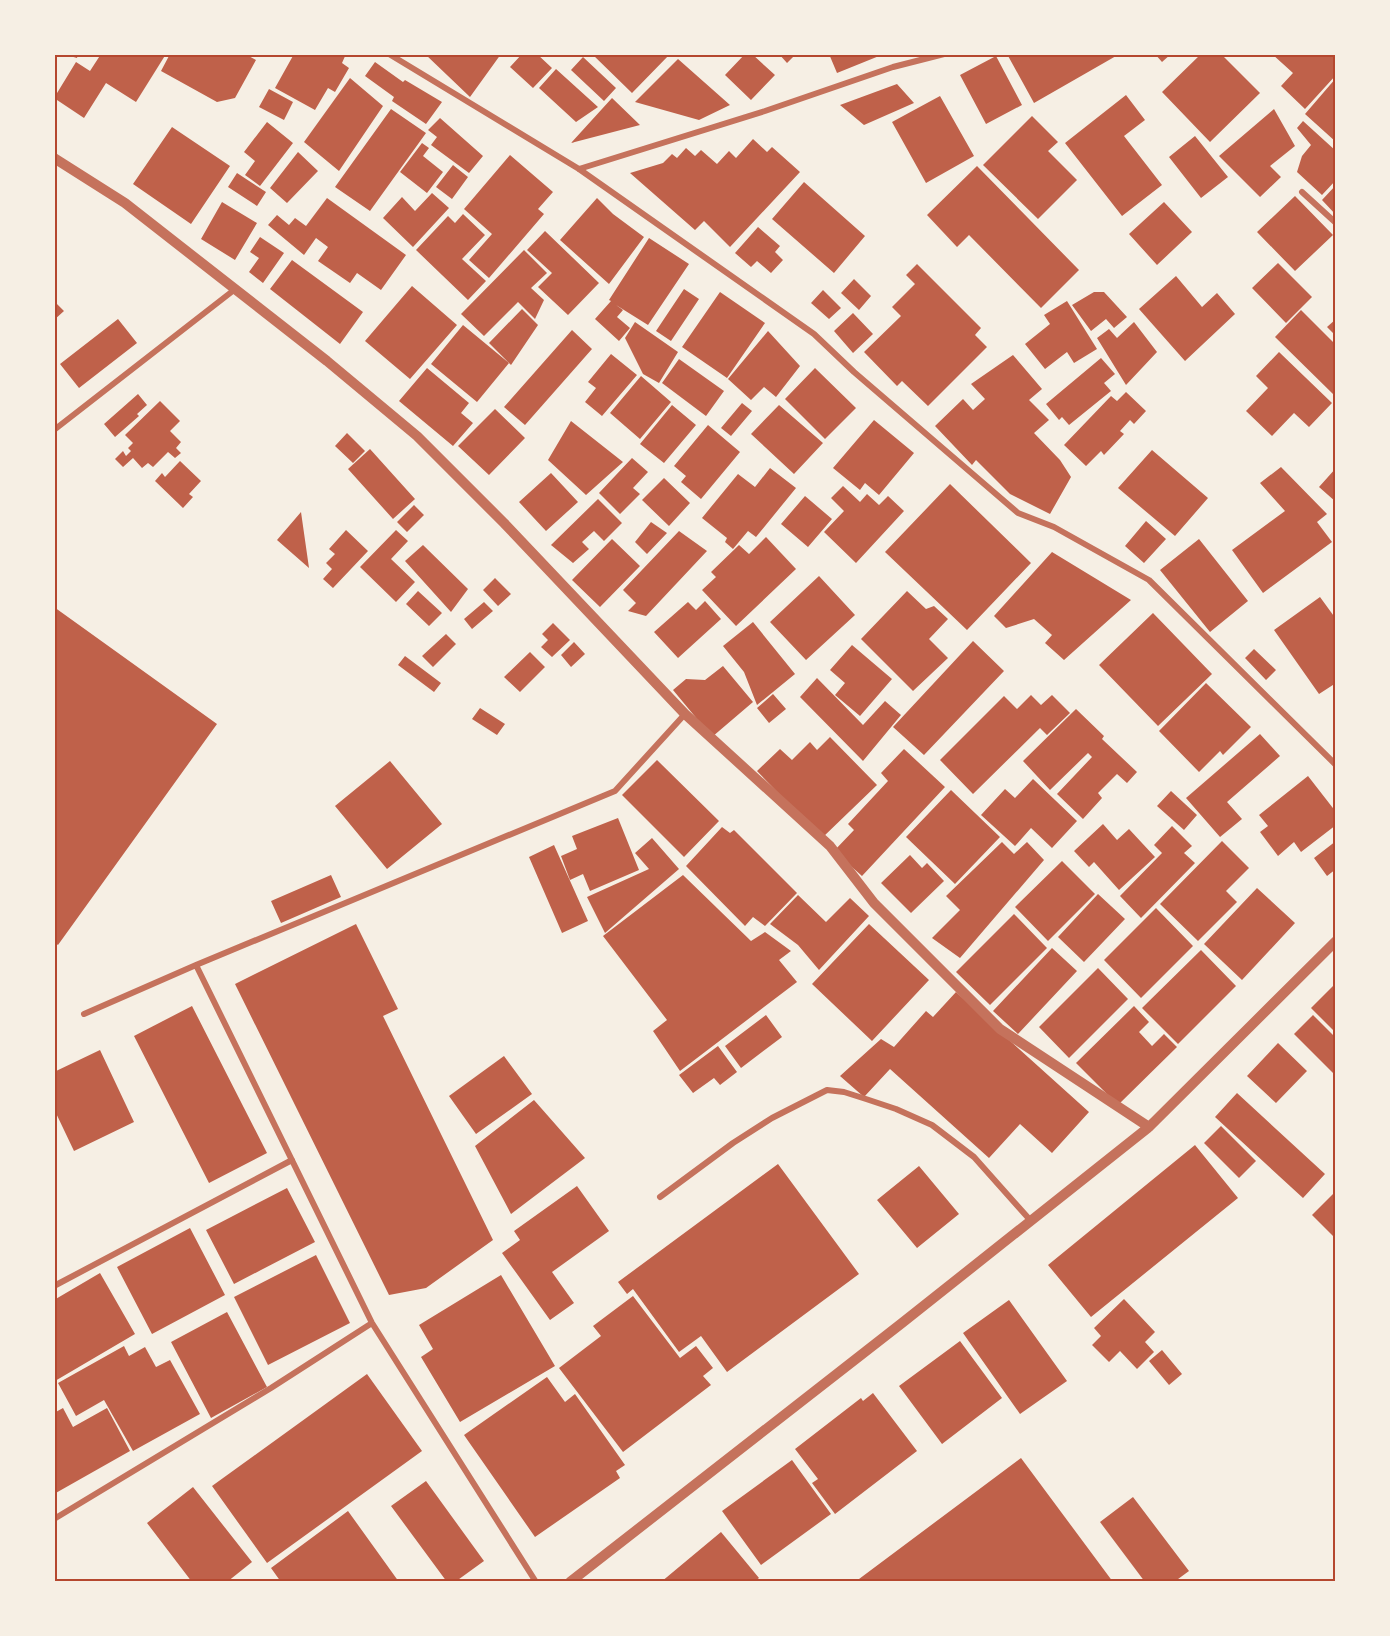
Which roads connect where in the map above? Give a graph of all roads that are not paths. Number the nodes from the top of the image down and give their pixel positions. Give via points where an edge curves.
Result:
1 (389, 54) edge
2 (944, 54) edge
3 (54, 158) edge
4 (579, 169) junction
5 (1302, 192) dead end
6 (1336, 223) edge
7 (234, 290) junction
8 (54, 430) edge
9 (685, 714) junction
10 (1336, 765) edge
11 (1336, 941) edge
12 (196, 965) junction
13 (84, 1014) dead end
14 (1149, 1127) junction
15 (292, 1160) junction
16 (660, 1197) dead end
17 (1031, 1221) junction
18 (54, 1286) edge
19 (372, 1323) junction
20 (54, 1519) edge
21 (536, 1582) edge
22 (570, 1582) edge

1 - 4 street
2 - 4 street
3 - 7 street via 124,202
4 - 10 street via 814,334 1018,513 1054,527 1149,580
5 - 6 street
7 - 8 street
7 - 9 street via 417,436
9 - 12 street via 615,792
9 - 14 street via 830,846 874,903 1000,1029
11 - 14 street
12 - 13 street
12 - 15 street
14 - 17 street
15 - 18 street
15 - 19 street
16 - 17 street via 772,1118 827,1090 896,1109 932,1125 974,1157
17 - 22 street
19 - 20 street
19 - 21 street

